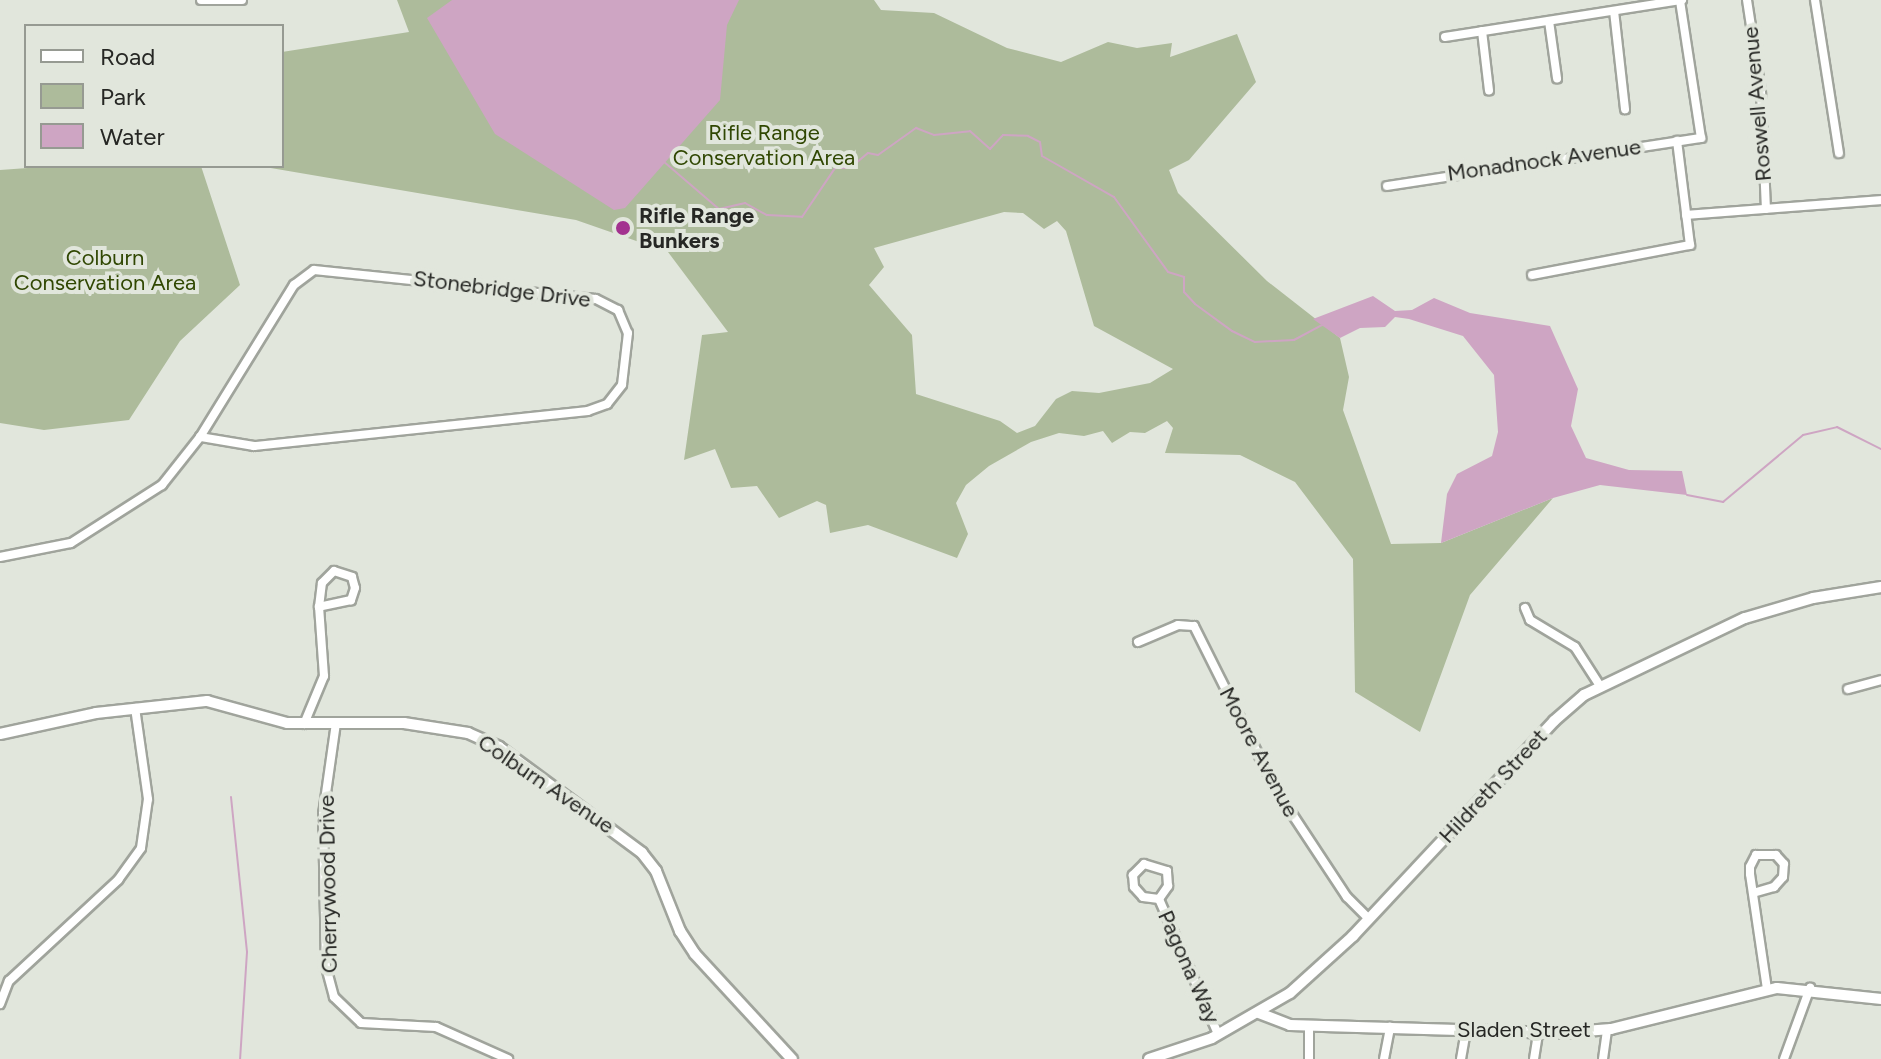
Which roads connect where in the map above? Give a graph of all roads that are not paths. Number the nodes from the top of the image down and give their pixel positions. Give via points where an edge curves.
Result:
1 (201, 0) edge
2 (242, 0) edge
3 (1681, 0) edge
4 (1747, 0) edge
5 (1815, 0) edge
6 (1614, 11) junction
7 (1549, 21) junction
8 (1482, 31) junction
9 (1445, 37) dead end
10 (1557, 78) dead end
11 (1489, 91) dead end
12 (1625, 109) dead end
13 (1677, 141) junction
14 (1839, 153) dead end
15 (1387, 186) dead end
16 (1881, 200) edge
17 (1766, 209) junction
18 (1686, 215) junction
19 (1532, 275) dead end
20 (200, 437) junction
21 (0, 557) edge
22 (1881, 587) edge
23 (319, 607) junction
24 (1525, 608) dead end
25 (1138, 642) dead end
26 (1881, 680) edge
27 (1600, 686) junction
28 (1848, 689) dead end
29 (135, 708) junction
30 (336, 723) junction
31 (304, 724) junction
32 (0, 734) edge
33 (1753, 893) junction
34 (1159, 899) junction
35 (1369, 919) junction
36 (1810, 988) junction
37 (1767, 989) junction
38 (1881, 999) edge
39 (0, 1004) edge
40 (1259, 1013) junction
41 (1309, 1025) junction
42 (1390, 1027) junction
43 (1466, 1030) junction
44 (1607, 1030) junction
45 (1538, 1033) junction
46 (1218, 1034) junction
47 (508, 1059) edge
48 (792, 1059) edge
49 (1149, 1059) edge
50 (1309, 1059) edge
51 (1384, 1059) edge
52 (1461, 1059) edge
53 (1534, 1059) edge
54 (1603, 1059) edge
55 (1784, 1059) edge

1 - 2 street
3 - 6 street
3 - 13 street, Monadnock Avenue via 1701,138
4 - 17 street, Roswell Avenue via 1761,91
5 - 14 street
6 - 7 street
6 - 12 street
7 - 8 street
7 - 10 street
8 - 9 street
8 - 11 street
13 - 15 street, Monadnock Avenue
13 - 18 street
16 - 17 street
17 - 18 street
18 - 19 street via 1690,245
20 - 20 street, Stonebridge Drive via 294,285 314,270 596,299 618,310 628,333 622,385 607,404 588,411 254,446
20 - 21 street, Stonebridge Drive via 162,485 93,531 47,550
22 - 27 street, Hildreth Street via 1813,598 1745,618
23 - 23 street via 327,575 341,571 352,577 351,600
23 - 31 street via 324,676
24 - 27 street via 1530,620 1575,647
25 - 35 street, Moore Avenue via 1178,625 1194,626 1275,788 1347,897
26 - 28 street
27 - 35 street, Hildreth Street via 1554,721
29 - 31 street, Colburn Avenue via 217,701 256,716
29 - 32 street, Colburn Avenue
29 - 39 street via 148,799 145,838 126,871 9,981
30 - 31 street, Colburn Avenue
30 - 47 street, Cherrywood Drive via 323,824 326,967 334,997 361,1023 436,1027
30 - 48 street, Colburn Avenue via 404,723 468,733 499,747 625,838 656,871 695,954
33 - 33 street via 1751,861 1762,853 1776,855 1784,864 1783,877 1774,887
33 - 37 street
34 - 34 street, Pagona Way via 1143,897 1134,887 1133,875 1144,864 1167,871 1168,886
34 - 46 street, Pagona Way
35 - 40 street, Hildreth Street via 1290,993
36 - 37 street, Sladen Street
36 - 38 street, Sladen Street
36 - 55 street
37 - 44 street, Sladen Street
40 - 41 street, Sladen Street via 1278,1023
40 - 46 street, Hildreth Street
41 - 42 street, Sladen Street
41 - 50 street
42 - 43 street, Sladen Street
42 - 51 street
43 - 45 street, Sladen Street
43 - 52 street
44 - 45 street, Sladen Street
44 - 54 street
45 - 53 street
46 - 49 street, Hildreth Street

